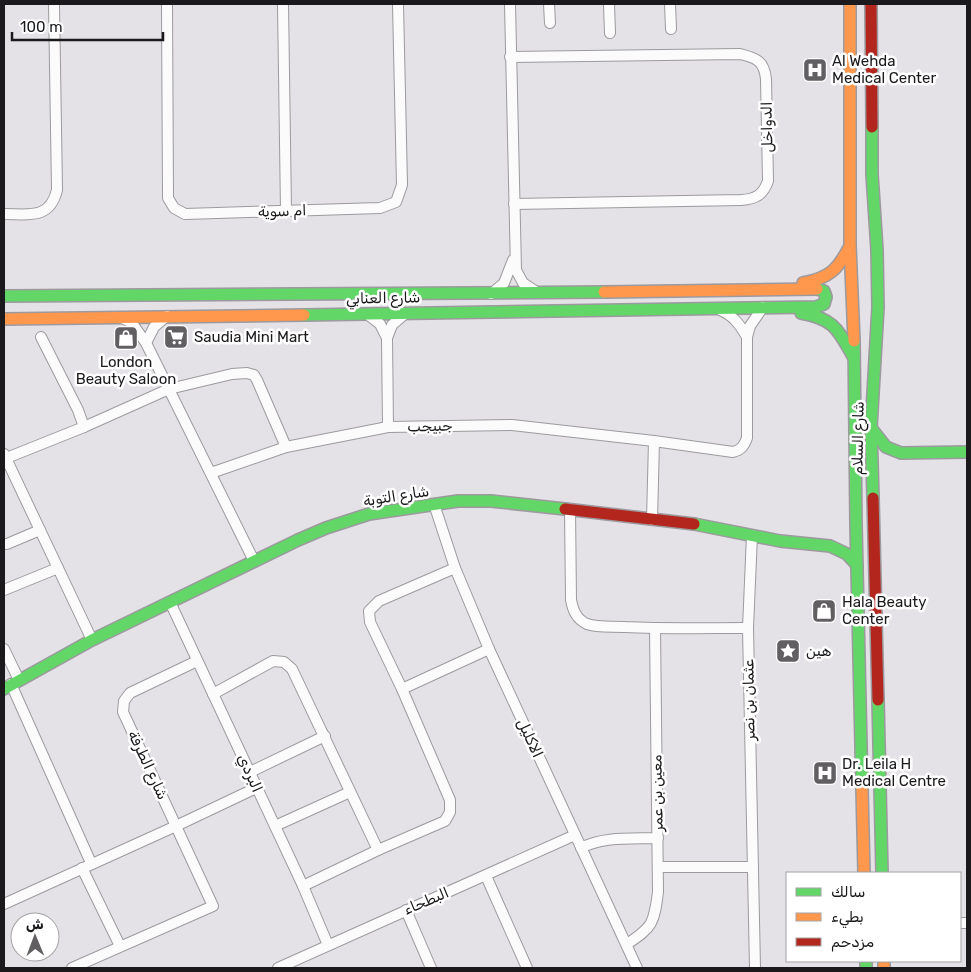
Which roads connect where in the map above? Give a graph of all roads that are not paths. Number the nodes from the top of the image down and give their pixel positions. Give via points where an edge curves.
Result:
1 (54, 4) edge
2 (167, 4) edge
3 (284, 4) edge
4 (398, 4) edge
5 (510, 4) edge
6 (549, 4) edge
7 (610, 4) edge
8 (670, 4) edge
9 (850, 4) edge
10 (866, 4) edge
11 (871, 4) edge
12 (550, 23) dead end
13 (870, 23) junction
14 (671, 28) dead end
15 (610, 33) dead end
16 (510, 57) junction
17 (514, 204) junction
18 (286, 211) junction
19 (4, 214) edge
20 (850, 245) junction
21 (515, 254) junction
22 (752, 290) junction
23 (538, 293) junction
24 (491, 294) junction
25 (4, 296) edge
26 (763, 307) junction
27 (716, 308) junction
28 (365, 313) junction
29 (407, 313) junction
30 (167, 316) junction
31 (120, 317) junction
32 (4, 319) edge
33 (41, 337) dead end
34 (747, 337) junction
35 (386, 338) junction
36 (146, 343) junction
37 (855, 360) junction
38 (170, 389) junction
39 (84, 427) junction
40 (388, 427) junction
41 (871, 428) junction
42 (654, 441) junction
43 (286, 447) junction
44 (967, 452) edge
45 (901, 453) junction
46 (4, 457) edge
47 (211, 473) junction
48 (872, 476) junction
49 (434, 504) junction
50 (570, 509) junction
51 (652, 520) junction
52 (856, 525) junction
53 (40, 530) junction
54 (752, 534) junction
55 (4, 544) edge
56 (830, 546) junction
57 (254, 561) junction
58 (857, 565) junction
59 (58, 568) junction
60 (455, 568) junction
61 (4, 590) edge
62 (170, 602) junction
63 (655, 628) junction
64 (748, 628) junction
65 (92, 640) junction
66 (4, 649) edge
67 (489, 649) junction
68 (197, 660) junction
69 (11, 684) edge
70 (402, 689) junction
71 (213, 694) junction
72 (324, 736) junction
73 (250, 772) junction
74 (256, 788) junction
75 (350, 792) junction
76 (176, 826) junction
77 (275, 826) junction
78 (575, 834) junction
79 (658, 838) junction
80 (581, 848) junction
81 (378, 850) junction
82 (86, 866) junction
83 (753, 866) junction
84 (658, 867) junction
85 (864, 872) edge
86 (882, 872) edge
87 (486, 876) junction
88 (303, 886) junction
89 (4, 904) edge
90 (406, 910) junction
91 (627, 944) junction
92 (328, 945) junction
93 (120, 946) junction
94 (91, 964) edge
95 (72, 968) edge
96 (278, 968) edge
97 (431, 968) edge
98 (528, 968) edge
99 (637, 968) edge
100 (755, 968) edge

1 - 19 street via 57,190 55,198 44,211
2 - 18 street, ام سوية via 168,198 174,208 185,214
3 - 18 street
4 - 18 street, ام سوية via 402,185 396,202 380,208
5 - 16 street
6 - 12 street
7 - 15 street
8 - 14 street
9 - 20 street, شارع السلام
10 - 13 street
11 - 13 street, شارع السلام
13 - 41 street, شارع السلام via 872,174 878,288
16 - 17 street
16 - 17 street, الدواخل via 740,54 759,61 765,70 766,80 768,181 759,196 741,200
17 - 21 street
20 - 22 street via 837,269 825,278
20 - 37 street, شارع السلام
21 - 23 street via 518,277
21 - 24 street via 508,277
22 - 23 street, شارع العنابي
22 - 26 street via 820,289 826,297 821,306
23 - 24 street, شارع العنابي
24 - 25 street, شارع العنابي
26 - 27 street, شارع العنابي
26 - 34 street, جبيجب via 750,326
26 - 37 street via 824,318 835,328
27 - 29 street, شارع العنابي
27 - 34 street via 734,318
28 - 29 street, شارع العنابي
28 - 30 street, شارع العنابي
28 - 35 street via 376,320
29 - 35 street via 392,325
30 - 31 street, شارع العنابي
30 - 36 street via 154,327
31 - 32 street, شارع العنابي
31 - 36 street via 132,323
33 - 39 street
34 - 42 street, جبيجب via 747,438 740,450 725,452
35 - 40 street
36 - 38 street
37 - 52 street, شارع السلام
38 - 39 street
38 - 43 street via 222,375 254,375
38 - 47 street
39 - 46 street
40 - 42 street, جبيجب via 512,425
40 - 43 street, جبيجب
41 - 45 street via 886,447
41 - 48 street, شارع السلام
42 - 51 street
43 - 47 street, جبيجب
44 - 45 street
45 - 48 street via 885,462
46 - 53 street
47 - 57 street
48 - 86 street, شارع السلام
49 - 50 street, شارع التوبة via 491,501
49 - 57 street, شارع التوبة via 353,519
49 - 60 street, الاكليل
50 - 51 street, شارع التوبة
50 - 63 street via 571,600 579,619 588,624
51 - 54 street, شارع التوبة
52 - 56 street via 847,540
52 - 58 street, شارع السلام
53 - 55 street
53 - 59 street
54 - 56 street, شارع التوبة via 780,541
54 - 64 street, عثمان بن نصر
56 - 58 street, شارع التوبة via 847,554
57 - 62 street, شارع التوبة
58 - 85 street, شارع السلام
59 - 61 street
59 - 65 street
60 - 67 street, الاكليل
60 - 70 street via 379,601 369,611 370,622
62 - 65 street, شارع التوبة
62 - 68 street, البردي
63 - 64 street
63 - 79 street, معين بن عمر
64 - 83 street, عثمان بن نصر
65 - 69 street, شارع التوبة
66 - 69 street
67 - 70 street
67 - 78 street, الاكليل
68 - 71 street, البردي
68 - 76 street, شارع الطرفة via 130,693 124,701 123,712
69 - 82 street
70 - 81 street via 450,800 450,812 445,821
71 - 72 street via 273,661 284,662 292,669
71 - 73 street, البردي
72 - 73 street
72 - 75 street
73 - 74 street, البردي
74 - 76 street
74 - 77 street, البردي
75 - 77 street
75 - 81 street
76 - 82 street
76 - 93 street, شارع الطرفة via 213,906
77 - 88 street, البردي
78 - 80 street, الاكليل
78 - 87 street, البطحاء
79 - 80 street via 607,840
79 - 84 street, معين بن عمر
80 - 91 street, الاكليل
81 - 88 street
82 - 89 street
82 - 93 street
83 - 84 street
83 - 100 street, عثمان بن نصر
84 - 91 street, معين بن عمر via 655,916 646,931
87 - 90 street, البطحاء
87 - 98 street
88 - 92 street, البردي
90 - 92 street, البطحاء
90 - 97 street
91 - 99 street, الاكليل
92 - 96 street, البطحاء
93 - 94 street
94 - 95 street

